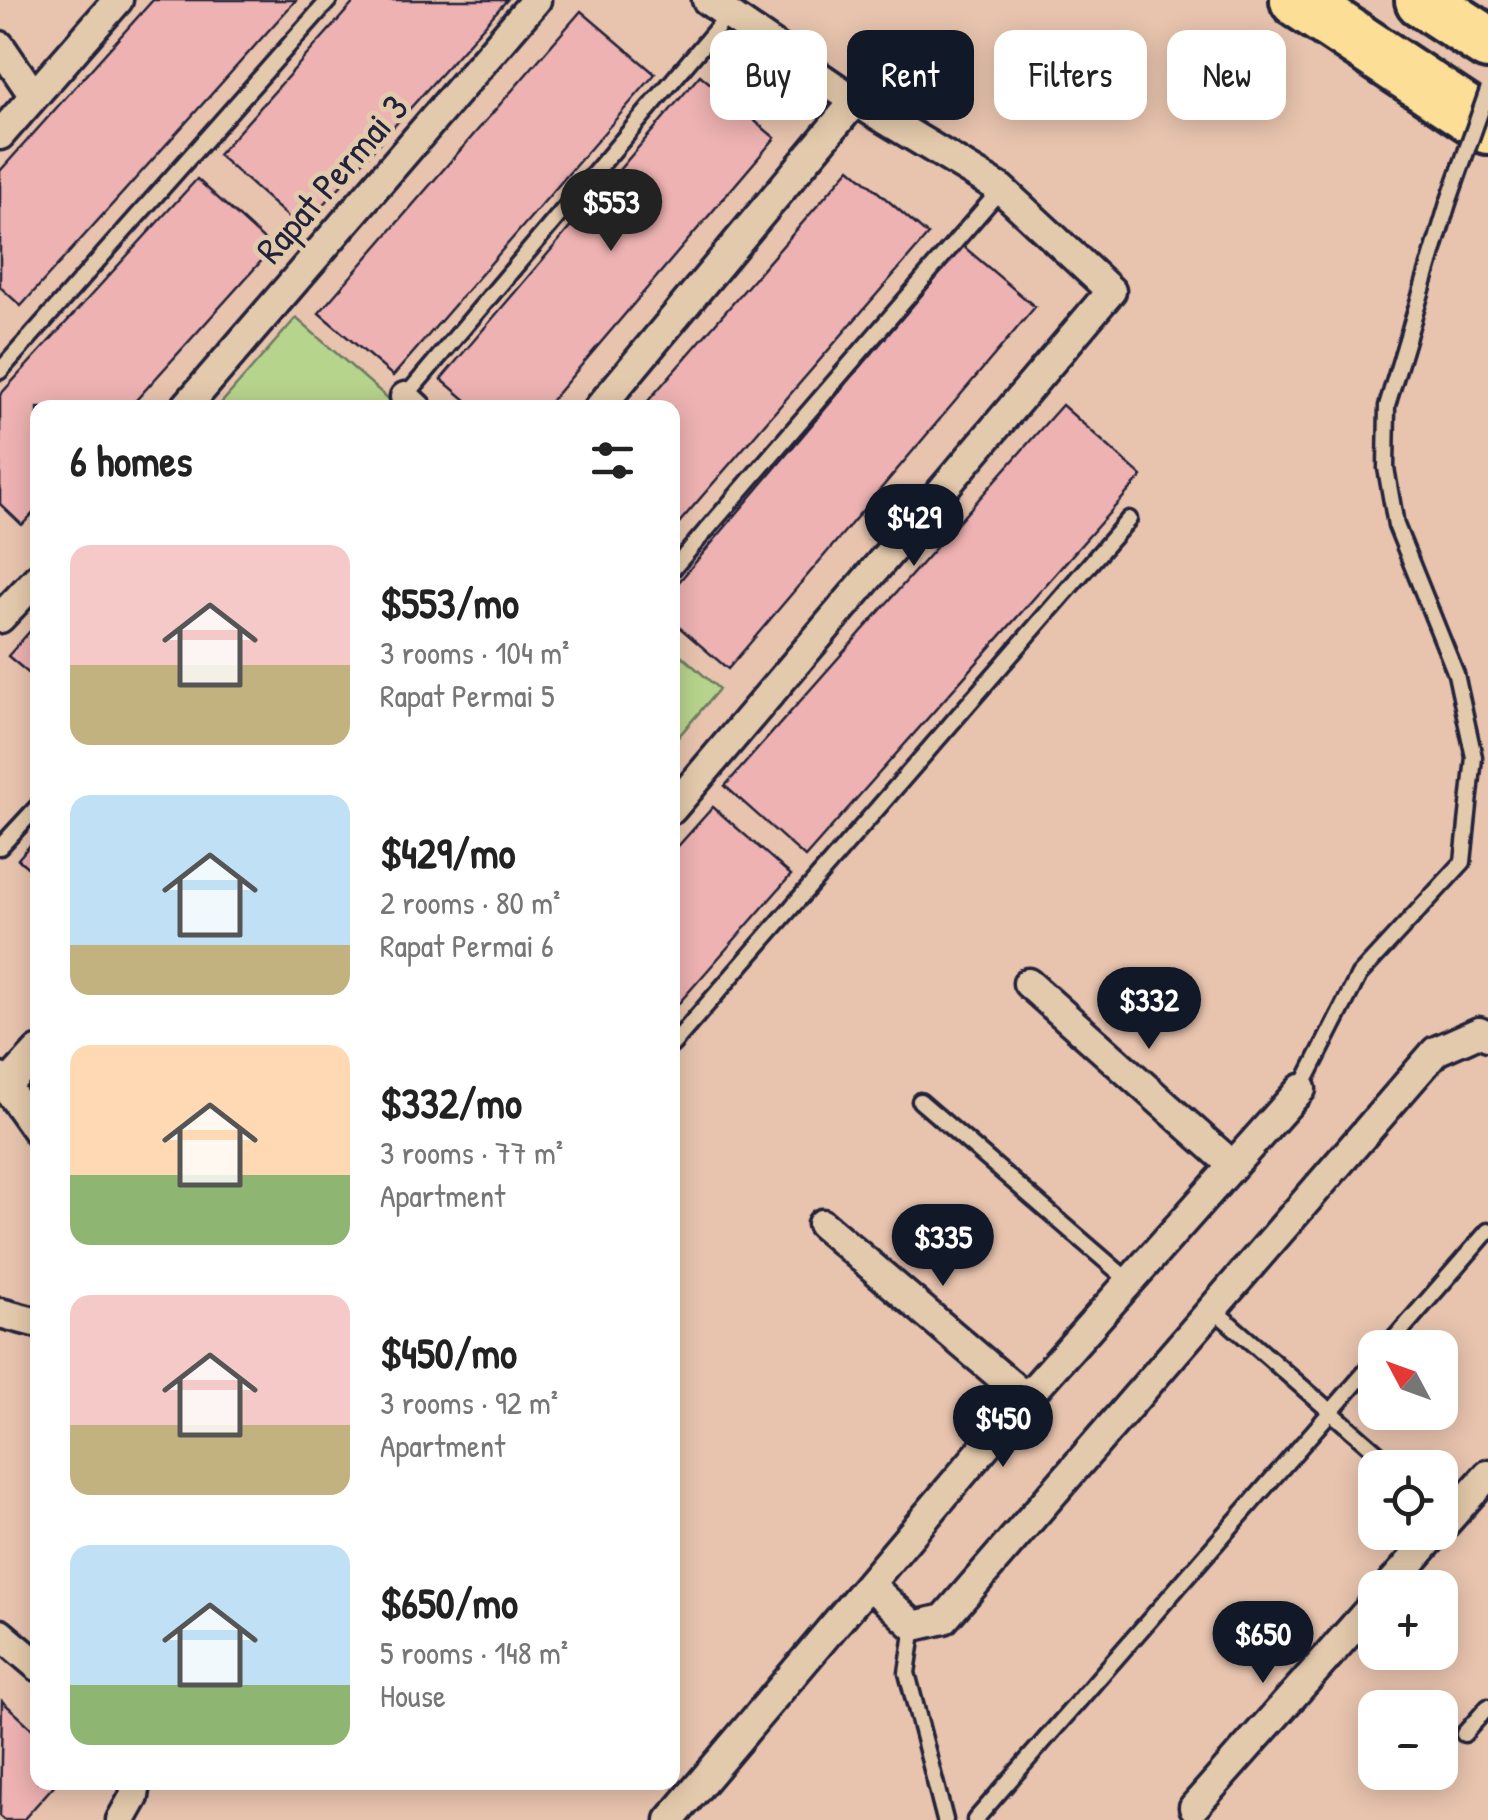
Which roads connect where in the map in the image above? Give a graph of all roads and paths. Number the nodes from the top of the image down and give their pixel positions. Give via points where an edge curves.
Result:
1 (118, 0) edge
2 (329, 0) edge
3 (536, 0) edge
4 (1297, 0) edge
5 (1422, 0) edge
6 (718, 7) edge
7 (1488, 43) edge
8 (0, 46) edge
9 (1488, 90) edge
10 (847, 95) edge
11 (34, 96) junction
12 (847, 112) edge
13 (887, 120) edge
14 (1488, 127) edge
15 (0, 134) edge
16 (1001, 190) junction
17 (0, 371) edge
18 (191, 400) edge
19 (413, 400) edge
20 (606, 400) edge
21 (1129, 518) dead end
22 (680, 561) edge
23 (30, 586) edge
24 (0, 618) edge
25 (680, 800) edge
26 (30, 815) edge
27 (0, 847) edge
28 (1028, 983) dead end
29 (1485, 1029) edge
30 (680, 1036) edge
31 (30, 1058) edge
32 (2, 1083) edge
33 (1300, 1090) joint
34 (920, 1101) dead end
35 (30, 1121) edge
36 (1231, 1164) junction
37 (822, 1224) dead end
38 (1488, 1231) edge
39 (1129, 1281) junction
40 (1212, 1309) junction
41 (0, 1313) edge
42 (30, 1320) edge
43 (1402, 1330) edge
44 (1358, 1380) edge
45 (1026, 1398) junction
46 (1331, 1412) junction
47 (1374, 1450) edge
48 (1488, 1475) edge
49 (1458, 1505) edge
50 (1419, 1550) edge
51 (1403, 1570) edge
52 (869, 1584) junction
53 (1358, 1622) edge
54 (914, 1626) junction
55 (0, 1634) edge
56 (30, 1659) edge
57 (1488, 1707) edge
58 (1488, 1727) edge
59 (135, 1790) edge
60 (1194, 1807) dead end
61 (121, 1820) edge
62 (670, 1820) edge
63 (944, 1820) edge
64 (975, 1820) edge

1 - 11 street
2 - 17 lane
3 - 18 street, Rapat Permai 3
4 - 14 highway
5 - 7 highway
6 - 10 street
6 - 19 lane
8 - 11 street
9 - 33 lane, bridge via 1386,406 1386,468 1396,525 1456,674 1474,757 1463,862 1359,974
11 - 15 street
12 - 20 street
13 - 16 street
16 - 22 lane
16 - 25 street via 1111,291
21 - 30 lane
23 - 24 street
26 - 27 lane
28 - 36 street
29 - 40 street via 1436,1051
31 - 32 street
32 - 35 street
33 - 36 street
34 - 39 lane
36 - 39 street
37 - 45 street
38 - 43 lane
39 - 45 street
40 - 46 lane
40 - 54 street via 944,1619
41 - 42 street
44 - 46 lane
45 - 52 street
46 - 47 lane
46 - 64 lane
48 - 49 street
50 - 51 street
52 - 54 street
52 - 62 street
53 - 60 street
54 - 63 lane via 907,1673
55 - 56 street
57 - 58 lane via 1464,1734
59 - 61 street

